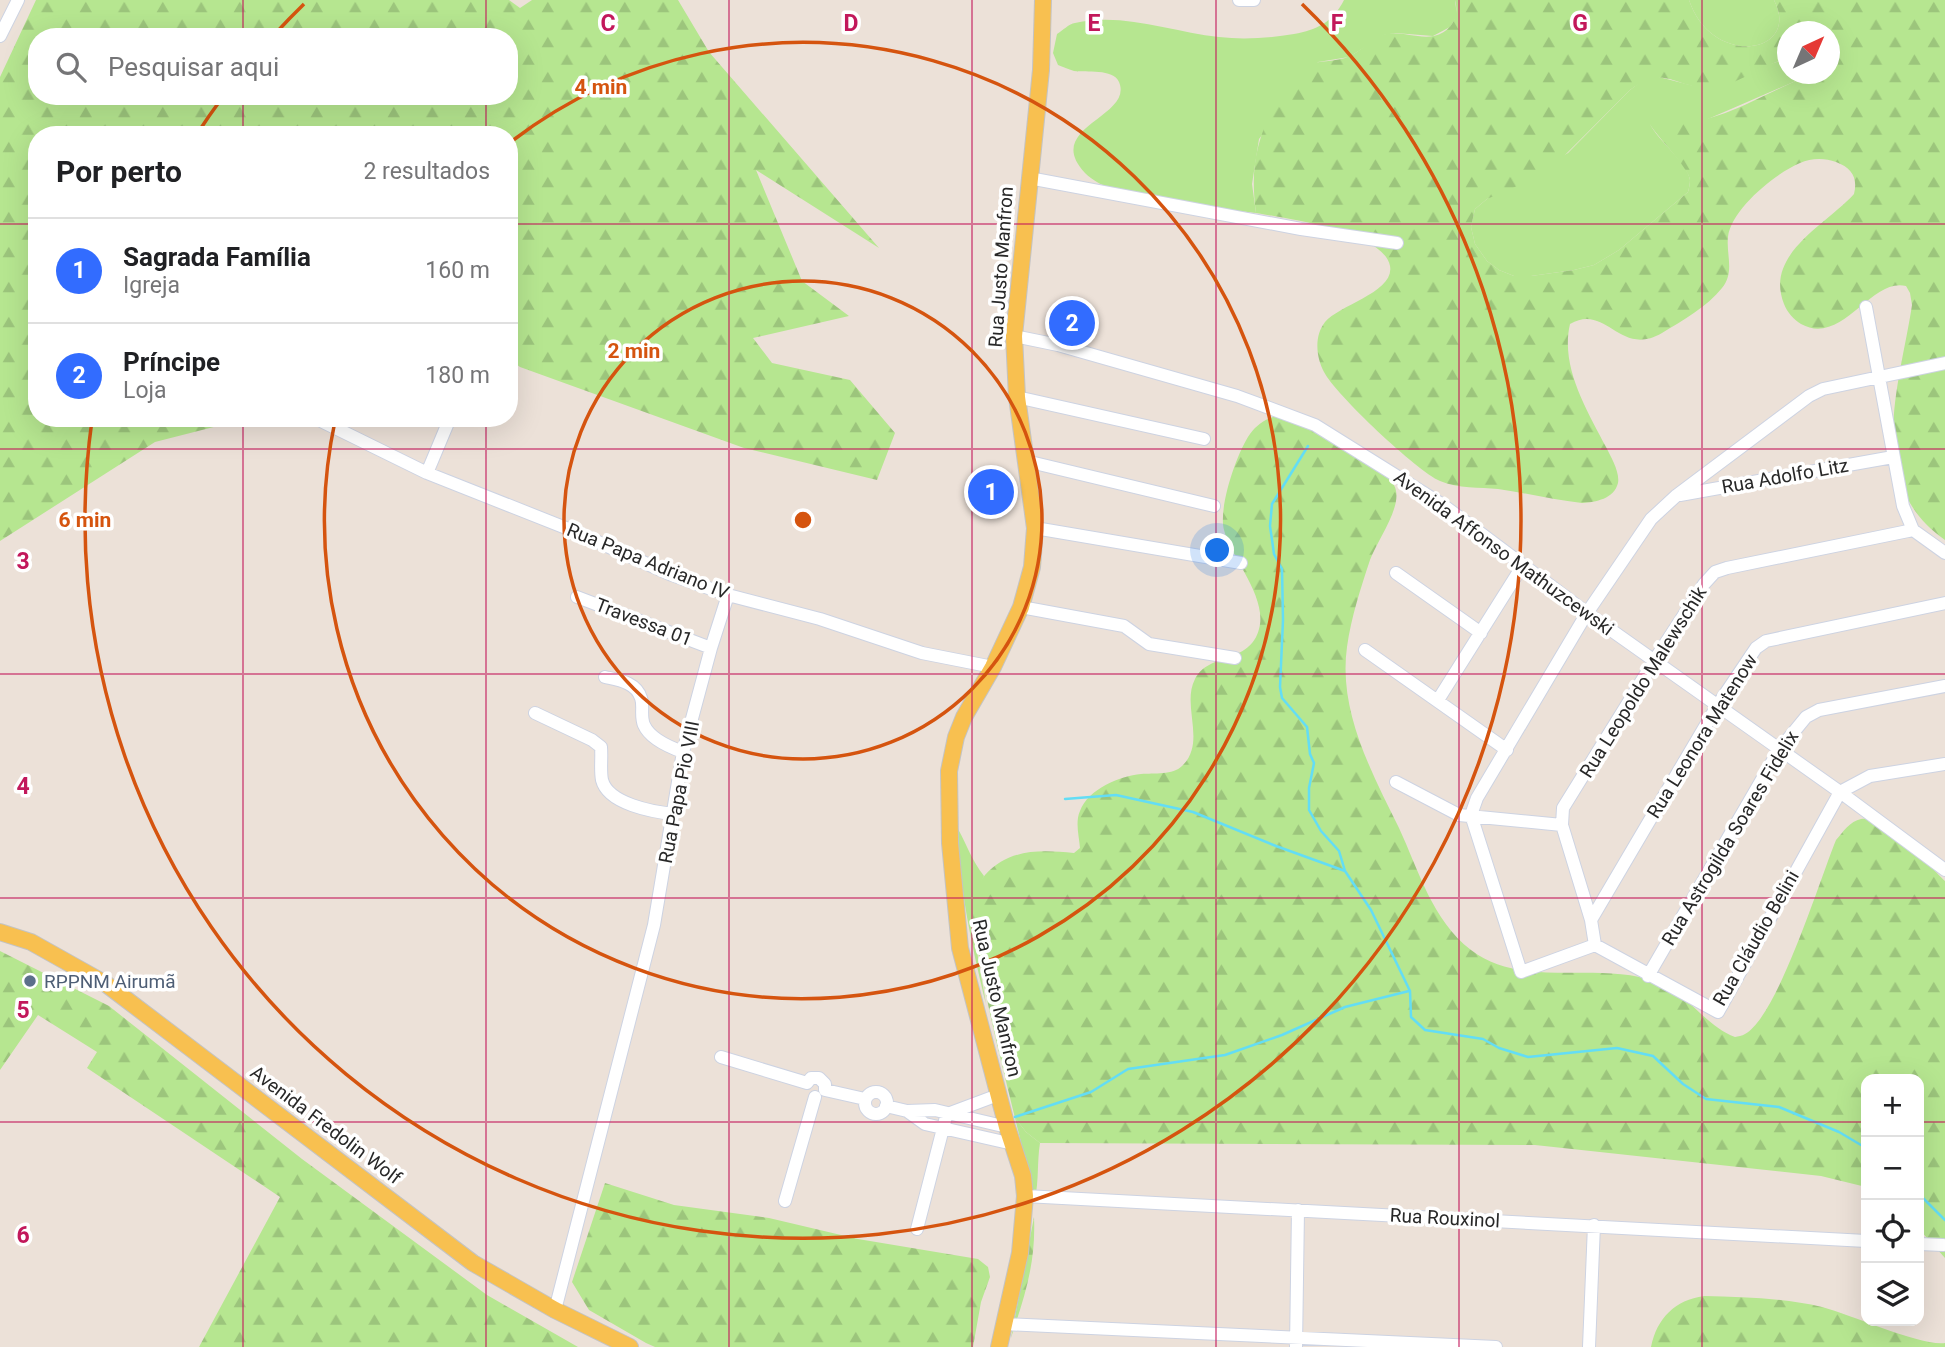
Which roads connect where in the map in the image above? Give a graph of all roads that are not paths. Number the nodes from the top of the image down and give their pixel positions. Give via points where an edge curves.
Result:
1 (18, 0) edge
2 (1043, 0) edge
3 (1239, 0) edge
4 (1254, 0) edge
5 (0, 36) edge
6 (1029, 178) junction
7 (1397, 243) dead end
8 (1866, 307) dead end
9 (1014, 336) junction
10 (1945, 363) edge
11 (1880, 376) junction
12 (1017, 397) junction
13 (333, 427) edge
14 (446, 427) edge
15 (1204, 439) dead end
16 (1893, 457) junction
17 (1026, 461) junction
18 (427, 473) junction
19 (1677, 495) junction
20 (1214, 506) dead end
21 (1035, 528) junction
22 (1913, 530) junction
23 (1945, 553) edge
24 (1241, 563) dead end
25 (1522, 565) junction
26 (1396, 573) dead end
27 (728, 595) junction
28 (577, 597) dead end
29 (1945, 603) edge
30 (1021, 607) junction
31 (1587, 613) junction
32 (1481, 633) junction
33 (711, 648) junction
34 (1366, 650) dead end
35 (1235, 658) dead end
36 (1654, 661) junction
37 (993, 667) junction
38 (605, 677) dead end
39 (1945, 686) edge
40 (1438, 700) junction
41 (1717, 706) junction
42 (535, 713) dead end
43 (1507, 750) junction
44 (1779, 750) junction
45 (683, 752) junction
46 (1945, 764) edge
47 (1396, 782) dead end
48 (1840, 792) junction
49 (674, 814) junction
50 (1471, 816) junction
51 (1562, 825) junction
52 (1945, 870) edge
53 (1591, 920) junction
54 (0, 932) edge
55 (1595, 945) junction
56 (1648, 976) junction
57 (721, 1057) dead end
58 (820, 1093) junction
59 (998, 1095) junction
60 (907, 1111) junction
61 (949, 1113) junction
62 (1007, 1127) junction
63 (943, 1129) junction
64 (1013, 1144) junction
65 (1025, 1196) junction
66 (785, 1201) dead end
67 (1298, 1210) junction
68 (1594, 1225) junction
69 (917, 1229) dead end
70 (1861, 1241) edge
71 (1924, 1244) edge
72 (1943, 1245) dead end
73 (555, 1310) junction
74 (1004, 1324) junction
75 (1297, 1342) edge
76 (622, 1345) edge
77 (999, 1347) edge
78 (1496, 1347) edge
79 (1589, 1347) edge

1 - 5 street
2 - 6 main road, Rua Justo Manfron
3 - 4 street
6 - 7 street
6 - 9 main road, Rua Justo Manfron
8 - 11 street
9 - 12 main road, Rua Justo Manfron
9 - 25 street, Avenida Affonso Mathuzcewski via 1237,396 1315,425 1443,505
10 - 11 street
11 - 16 street
11 - 19 street via 1809,396
12 - 15 street
12 - 17 main road, Rua Justo Manfron
13 - 18 street, Rua Papa Adriano IV
14 - 18 street
16 - 19 street, Rua Adolfo Litz
16 - 22 street
17 - 20 street
17 - 21 main road, Rua Justo Manfron
18 - 27 street, Rua Papa Adriano IV
19 - 31 street via 1651,520
21 - 24 street
21 - 30 main road, Rua Justo Manfron via 1032,567
22 - 23 street
22 - 36 street, Rua Leopoldo Malewschik via 1715,572
25 - 31 street, Avenida Affonso Mathuzcewski
25 - 32 street
26 - 32 street
27 - 33 street, Rua Papa Pio VIII
27 - 37 street, Rua Papa Adriano IV via 922,653
28 - 33 street, Travessa 01
29 - 41 street, Rua Leonora Matenow via 1766,641 1756,648
30 - 35 street via 1124,626 1149,644
30 - 37 main road, Rua Justo Manfron
31 - 36 street, Avenida Affonso Mathuzcewski
31 - 43 street
32 - 40 street
33 - 45 street, Rua Papa Pio VIII
34 - 40 street
36 - 41 street, Avenida Affonso Mathuzcewski
36 - 51 street, Rua Leopoldo Malewschik via 1563,808
37 - 59 main road, Rua Justo Manfron via 956,737 949,771 949,831 960,948
38 - 45 street via 636,689 642,698 644,727
39 - 44 street, Rua Astrogilda Soares Fidelix via 1819,710 1806,717
40 - 43 street
41 - 44 street, Avenida Affonso Mathuzcewski
41 - 53 street, Rua Leonora Matenow
42 - 49 street via 601,747 602,780 607,789 639,809
43 - 50 street
44 - 48 street, Avenida Affonso Mathuzcewski
44 - 56 street, Rua Astrogilda Soares Fidelix
45 - 49 street, Rua Papa Pio VIII
46 - 48 street via 1870,776
47 - 50 street via 1451,812
48 - 52 street, Avenida Affonso Mathuzcewski
48 - 56 street, Rua Cláudio Belini via 1717,1012
49 - 73 street, Rua Papa Pio VIII via 659,902
50 - 51 street
50 - 55 street via 1521,972
51 - 53 street
53 - 55 street
54 - 73 main road, Avenida Fredolin Wolf via 40,946 106,984 473,1263
55 - 56 street, Rua Cláudio Belini
57 - 58 street via 807,1083 807,1092
58 - 60 street via 865,1099 866,1109 872,1113 880,1113 886,1106
58 - 66 street
59 - 61 street
59 - 62 main road, Rua Justo Manfron
60 - 61 street
60 - 63 street via 919,1121
61 - 62 street
61 - 63 street
62 - 64 main road, Rua Justo Manfron
63 - 64 street
63 - 69 street
64 - 65 main road, Rua Justo Manfron
65 - 67 street, Rua Rouxinol
65 - 74 main road, Rua Justo Manfron via 1020,1253
67 - 68 street, Rua Rouxinol
67 - 75 street
68 - 70 street, Rua Rouxinol
68 - 79 street
71 - 72 street
73 - 76 main road, Avenida Fredolin Wolf
74 - 75 street
74 - 77 main road, Rua Justo Manfron
75 - 78 street

